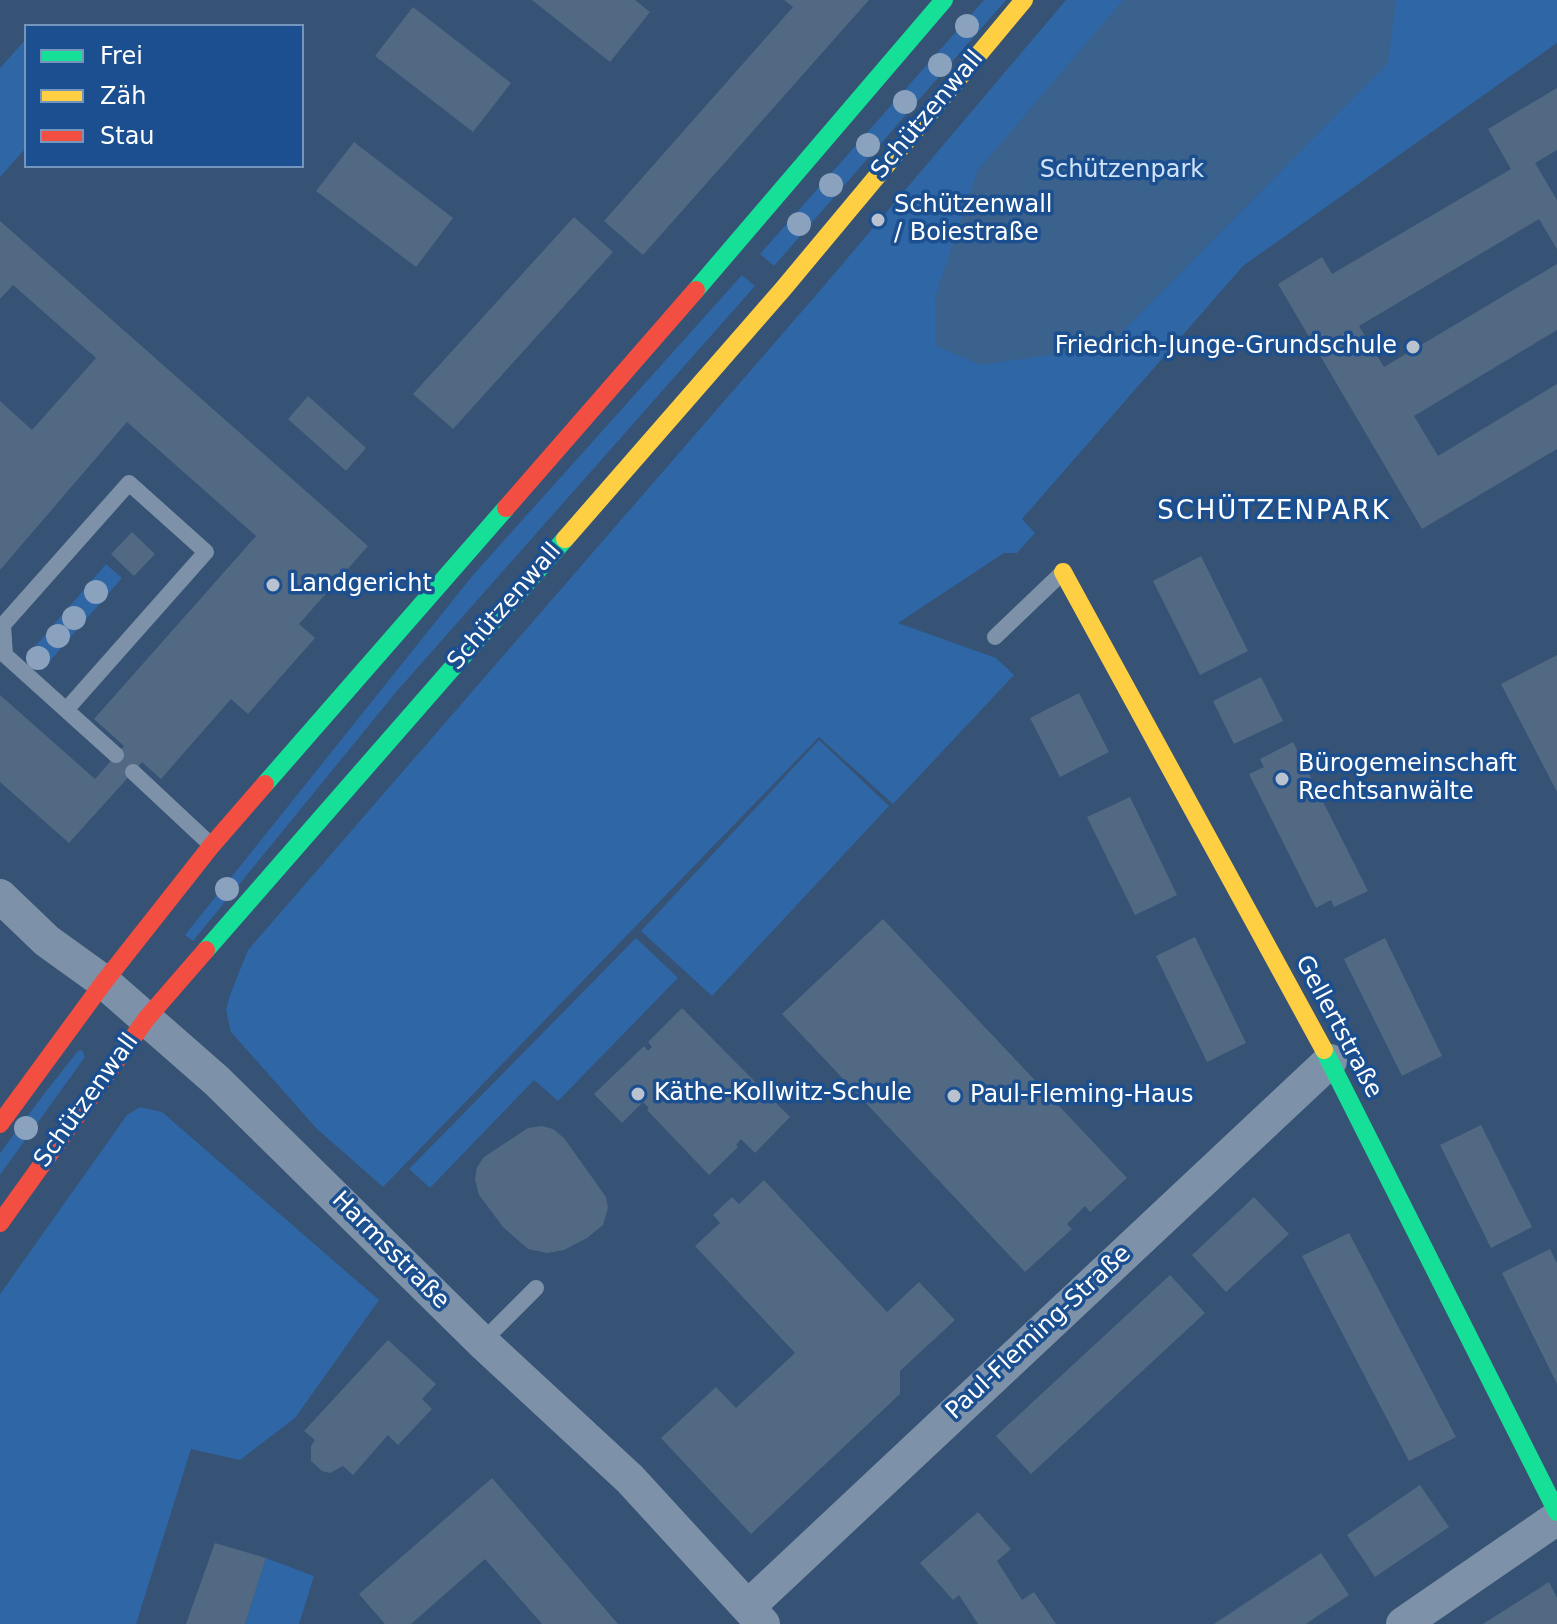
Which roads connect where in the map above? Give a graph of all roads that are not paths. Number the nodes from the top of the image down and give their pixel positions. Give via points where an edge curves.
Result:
1 (944, 0) edge
2 (1024, 0) edge
3 (1063, 572) joint
4 (995, 637) dead end
5 (66, 710) junction
6 (116, 755) dead end
7 (133, 772) dead end
8 (212, 845) junction
9 (0, 896) edge
10 (104, 982) junction
11 (147, 1018) junction
12 (1330, 1061) junction
13 (3, 1115) edge
14 (0, 1223) edge
15 (536, 1288) dead end
16 (482, 1342) junction
17 (1557, 1515) edge
18 (756, 1615) edge
19 (1403, 1624) edge

1 - 8 main road
2 - 11 main road, Schützenwall via 776,297
3 - 4 lane
3 - 12 main road, Gellertstraße
5 - 5 lane via 5,655 3,625 129,483 206,552
5 - 6 lane
7 - 8 lane
8 - 10 main road
9 - 10 street, Harmsstraße via 47,941
10 - 11 street, Harmsstraße
10 - 13 main road
11 - 14 main road, Schützenwall
11 - 16 street, Harmsstraße
12 - 17 main road, Gellertstraße
12 - 18 street, Paul-Fleming-Straße
15 - 16 lane
16 - 18 street, Harmsstraße via 630,1479
17 - 19 street

